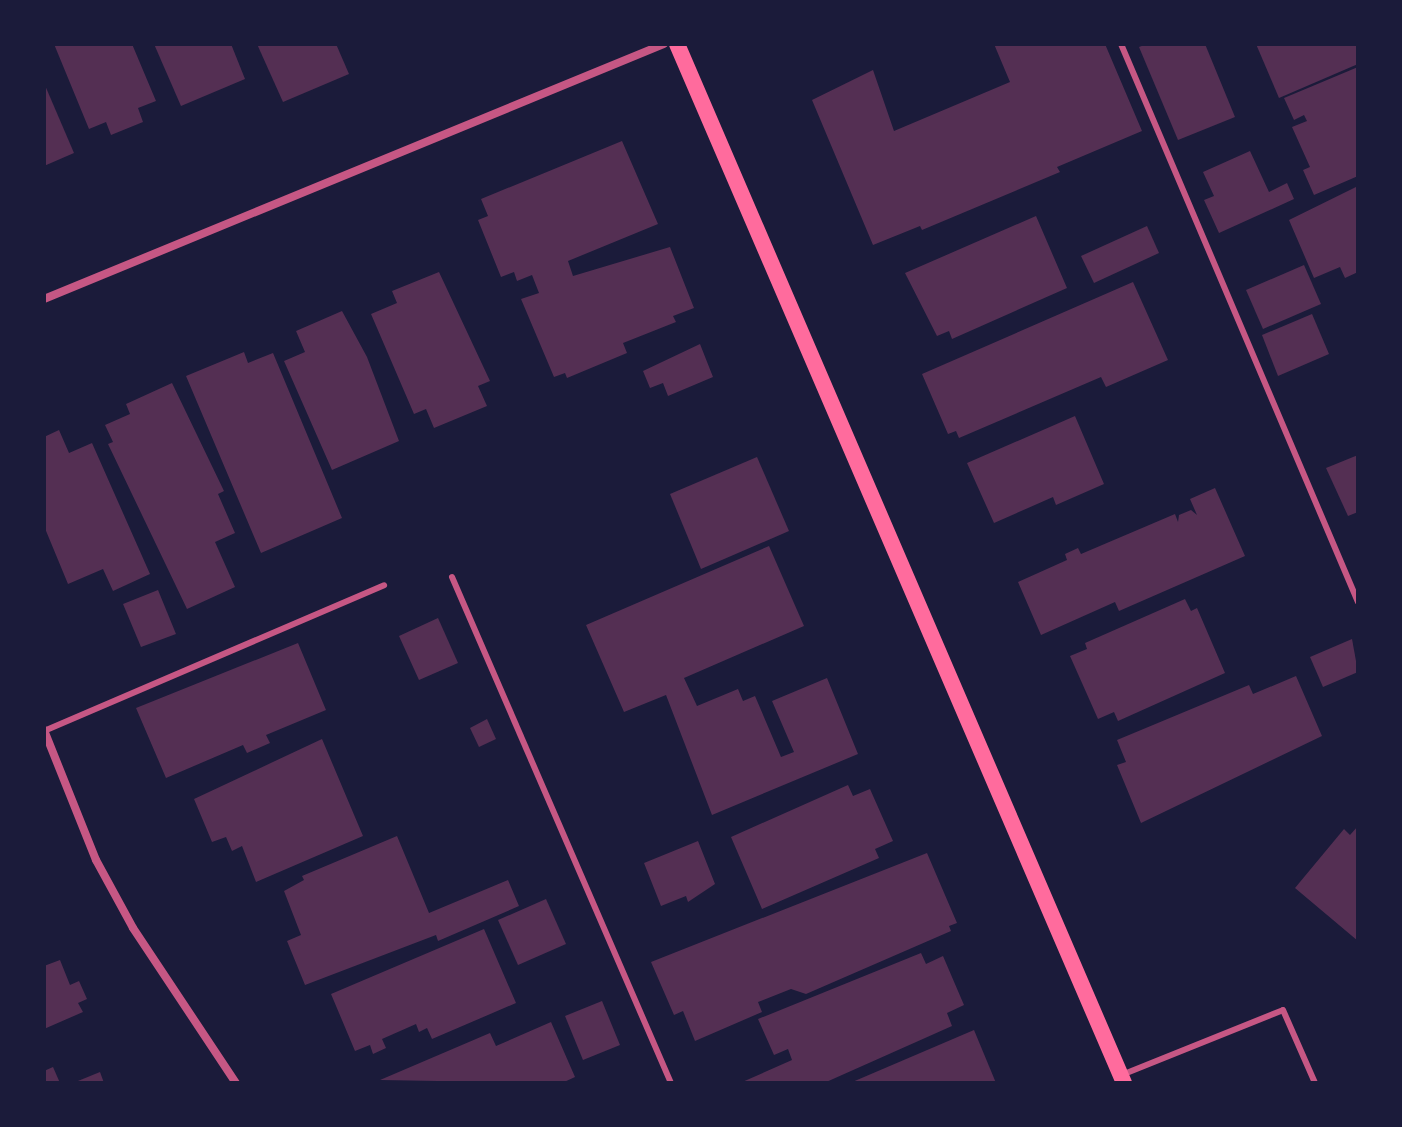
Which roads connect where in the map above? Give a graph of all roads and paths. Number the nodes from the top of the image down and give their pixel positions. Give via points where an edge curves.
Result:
1 (664, 44) edge
2 (677, 44) edge
3 (1121, 44) edge
4 (44, 299) edge
5 (452, 577) dead end
6 (384, 585) dead end
7 (1358, 602) edge
8 (44, 731) edge
9 (1122, 1079) edge
10 (236, 1083) edge
11 (671, 1083) edge
12 (1315, 1083) edge

1 - 4 street
2 - 9 main road
3 - 7 lane
5 - 11 lane
6 - 8 lane
8 - 10 street via 96,860 133,928
9 - 12 lane via 1283,1010

